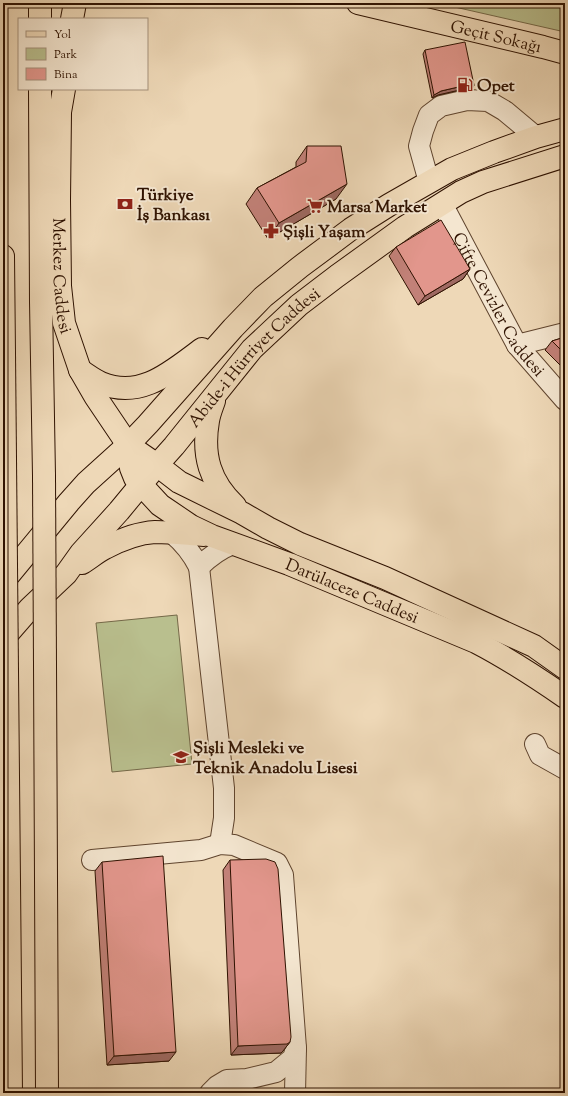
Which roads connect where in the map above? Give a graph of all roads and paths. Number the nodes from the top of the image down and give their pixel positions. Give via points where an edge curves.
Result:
1 (40, 3) edge
2 (358, 3) edge
3 (40, 18) edge
4 (565, 53) edge
5 (40, 90) edge
6 (64, 90) edge
7 (565, 129) edge
8 (536, 137) junction
9 (565, 156) edge
10 (429, 182) junction
11 (441, 204) junction
12 (3, 256) edge
13 (233, 328) junction
14 (565, 333) edge
15 (517, 345) junction
16 (4, 353) edge
17 (80, 370) junction
18 (217, 392) junction
19 (565, 400) edge
20 (128, 445) junction
21 (157, 465) junction
22 (141, 484) junction
23 (119, 511) junction
24 (242, 513) junction
25 (172, 533) junction
26 (212, 536) junction
27 (233, 544) junction
28 (199, 567) junction
29 (66, 574) junction
30 (3, 582) edge
31 (3, 638) edge
32 (565, 668) edge
33 (565, 697) edge
34 (535, 744) dead end
35 (565, 769) edge
36 (220, 844) junction
37 (92, 860) dead end
38 (296, 1048) junction
39 (11, 1093) edge
40 (47, 1093) edge
41 (210, 1093) edge
42 (295, 1093) edge

1 - 3 main road
2 - 4 main road, Geçit Sokağı
5 - 40 main road, bridge
6 - 17 main road, Merkez Caddesi via 60,120 60,286 64,323
7 - 8 main road, Abide-i Hürriyet Caddesi
8 - 10 main road, Abide-i Hürriyet Caddesi via 452,169
8 - 10 street via 505,111 488,101 467,100 440,106 429,115 419,146
9 - 11 main road, Abide-i Hürriyet Caddesi via 483,182
10 - 11 main road
10 - 13 main road, Abide-i Hürriyet Caddesi via 370,217 300,267 263,297
11 - 15 street, Çifte Cevizler Caddesi
11 - 18 main road, Abide-i Hürriyet Caddesi via 405,227 299,305 252,349
12 - 16 main road
13 - 17 main road via 164,377 150,384 116,387 102,384
13 - 20 main road, Abide-i Hürriyet Caddesi
14 - 15 street
15 - 19 street, Çifte Cevizler Caddesi
16 - 39 main road, bridge
17 - 20 main road, Merkez Caddesi
18 - 21 main road, Abide-i Hürriyet Caddesi
18 - 24 main road via 208,420 205,444 207,459 217,486
20 - 21 main road, Darülaceze Caddesi
20 - 22 main road, Darülaceze Caddesi via 131,468
20 - 23 main road
20 - 30 main road, Abide-i Hürriyet Caddesi via 86,483
21 - 22 main road, Abide-i Hürriyet Caddesi
21 - 24 main road, Darülaceze Caddesi via 179,482
22 - 23 main road, Abide-i Hürriyet Caddesi
22 - 26 main road, Darülaceze Caddesi via 160,505 191,526
23 - 29 main road, Abide-i Hürriyet Caddesi via 80,554
24 - 32 main road, Darülaceze Caddesi via 300,544 385,578 534,646
25 - 26 main road
25 - 28 street via 183,542
25 - 29 main road via 140,534 124,540 104,548
26 - 27 main road, Darülaceze Caddesi
27 - 28 street via 210,557
27 - 33 main road, Darülaceze Caddesi via 289,564 476,642 522,668
28 - 36 street via 224,788 224,818
29 - 31 main road, Abide-i Hürriyet Caddesi
34 - 35 street via 540,755
36 - 37 street via 201,850
36 - 38 street via 234,845 277,863 283,875
38 - 41 street via 293,1058 276,1072 247,1079 227,1080
38 - 42 street

